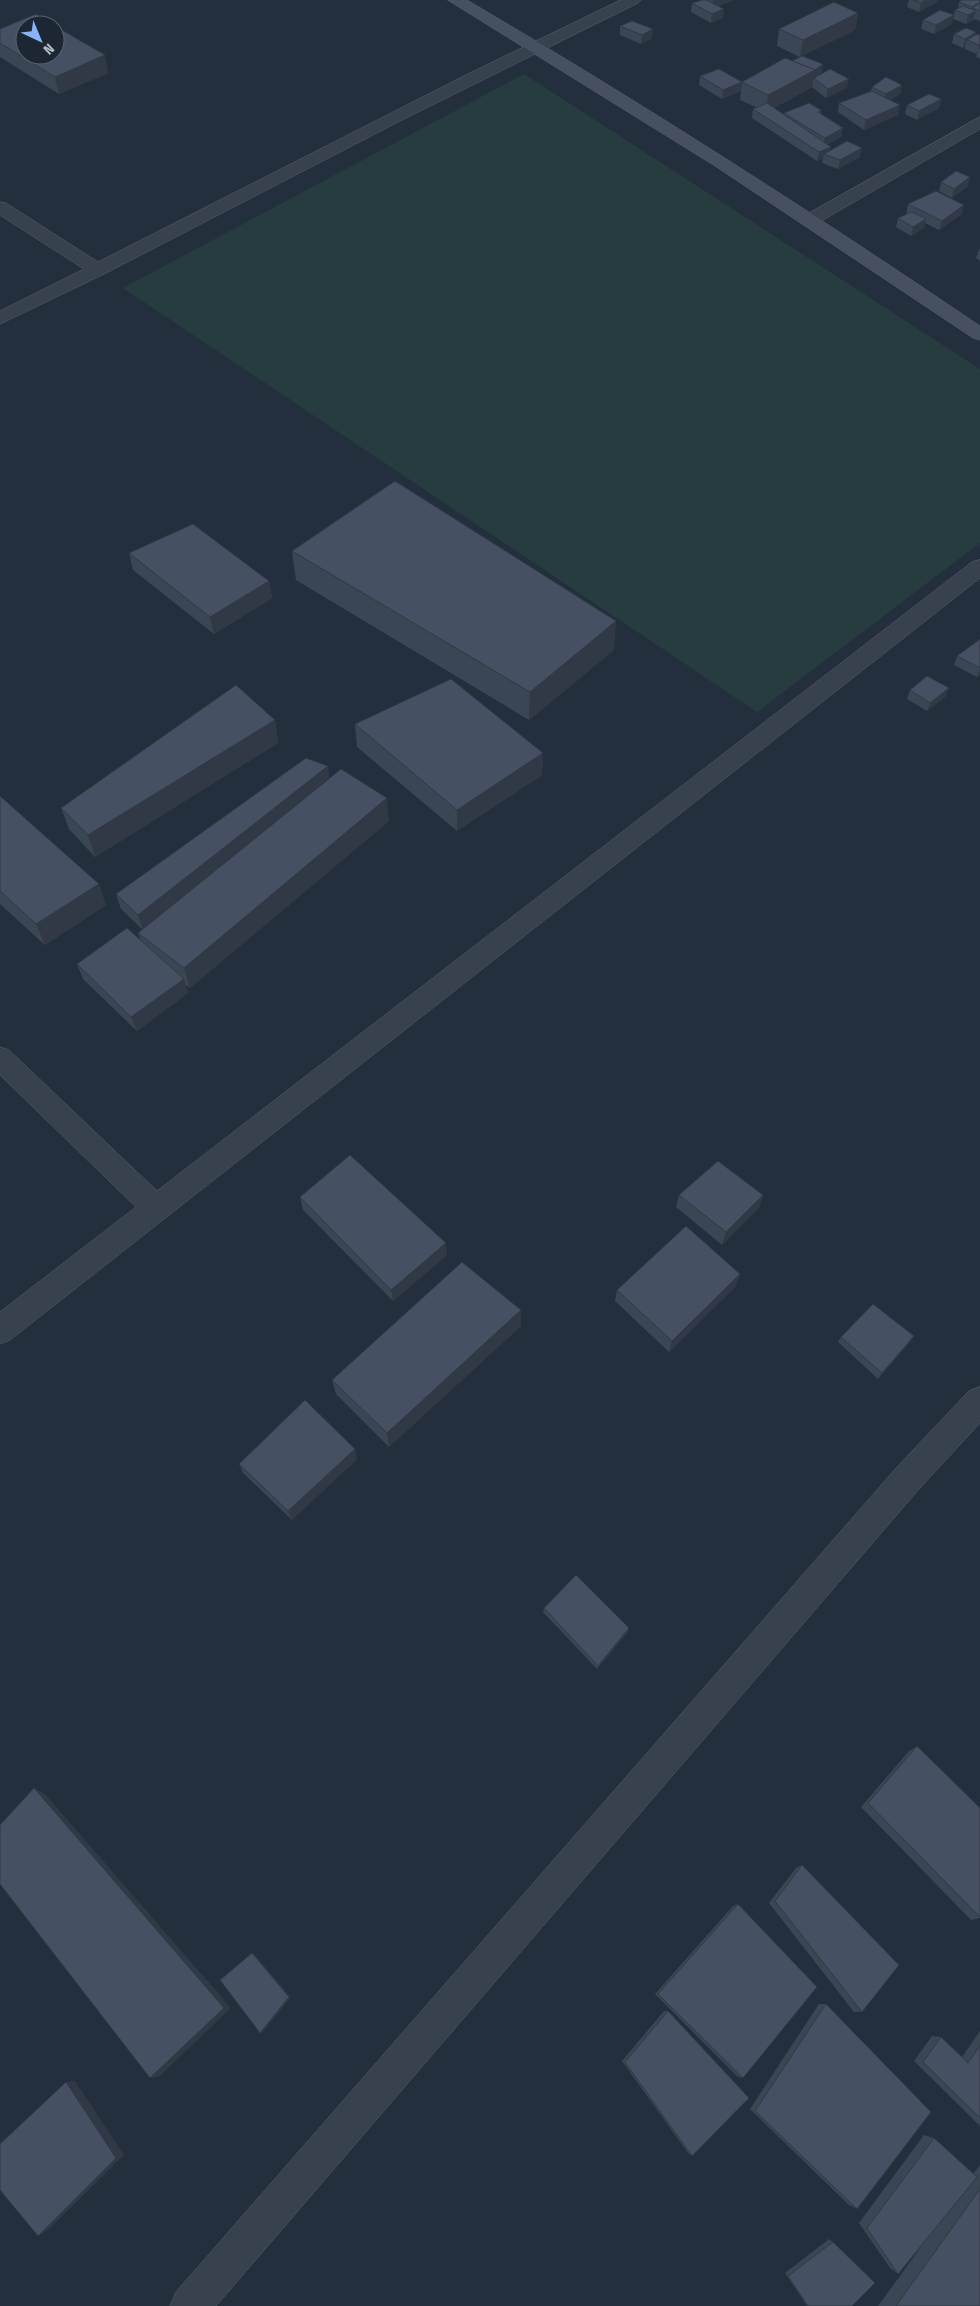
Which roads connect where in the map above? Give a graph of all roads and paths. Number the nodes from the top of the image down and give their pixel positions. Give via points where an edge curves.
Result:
1 (456, 0) edge
2 (633, 0) edge
3 (535, 46) junction
4 (980, 122) edge
5 (0, 207) edge
6 (810, 220) junction
7 (98, 270) junction
8 (0, 318) edge
9 (980, 334) edge
10 (980, 567) edge
11 (0, 1058) edge
12 (156, 1208) junction
13 (0, 1330) edge
14 (980, 1401) edge
15 (190, 2306) edge

1 - 3 main road
2 - 3 street
3 - 6 main road
3 - 7 street
4 - 6 street
5 - 7 street
6 - 9 main road
7 - 8 street
10 - 12 street
11 - 12 street
12 - 13 street
14 - 15 street via 895,1493

